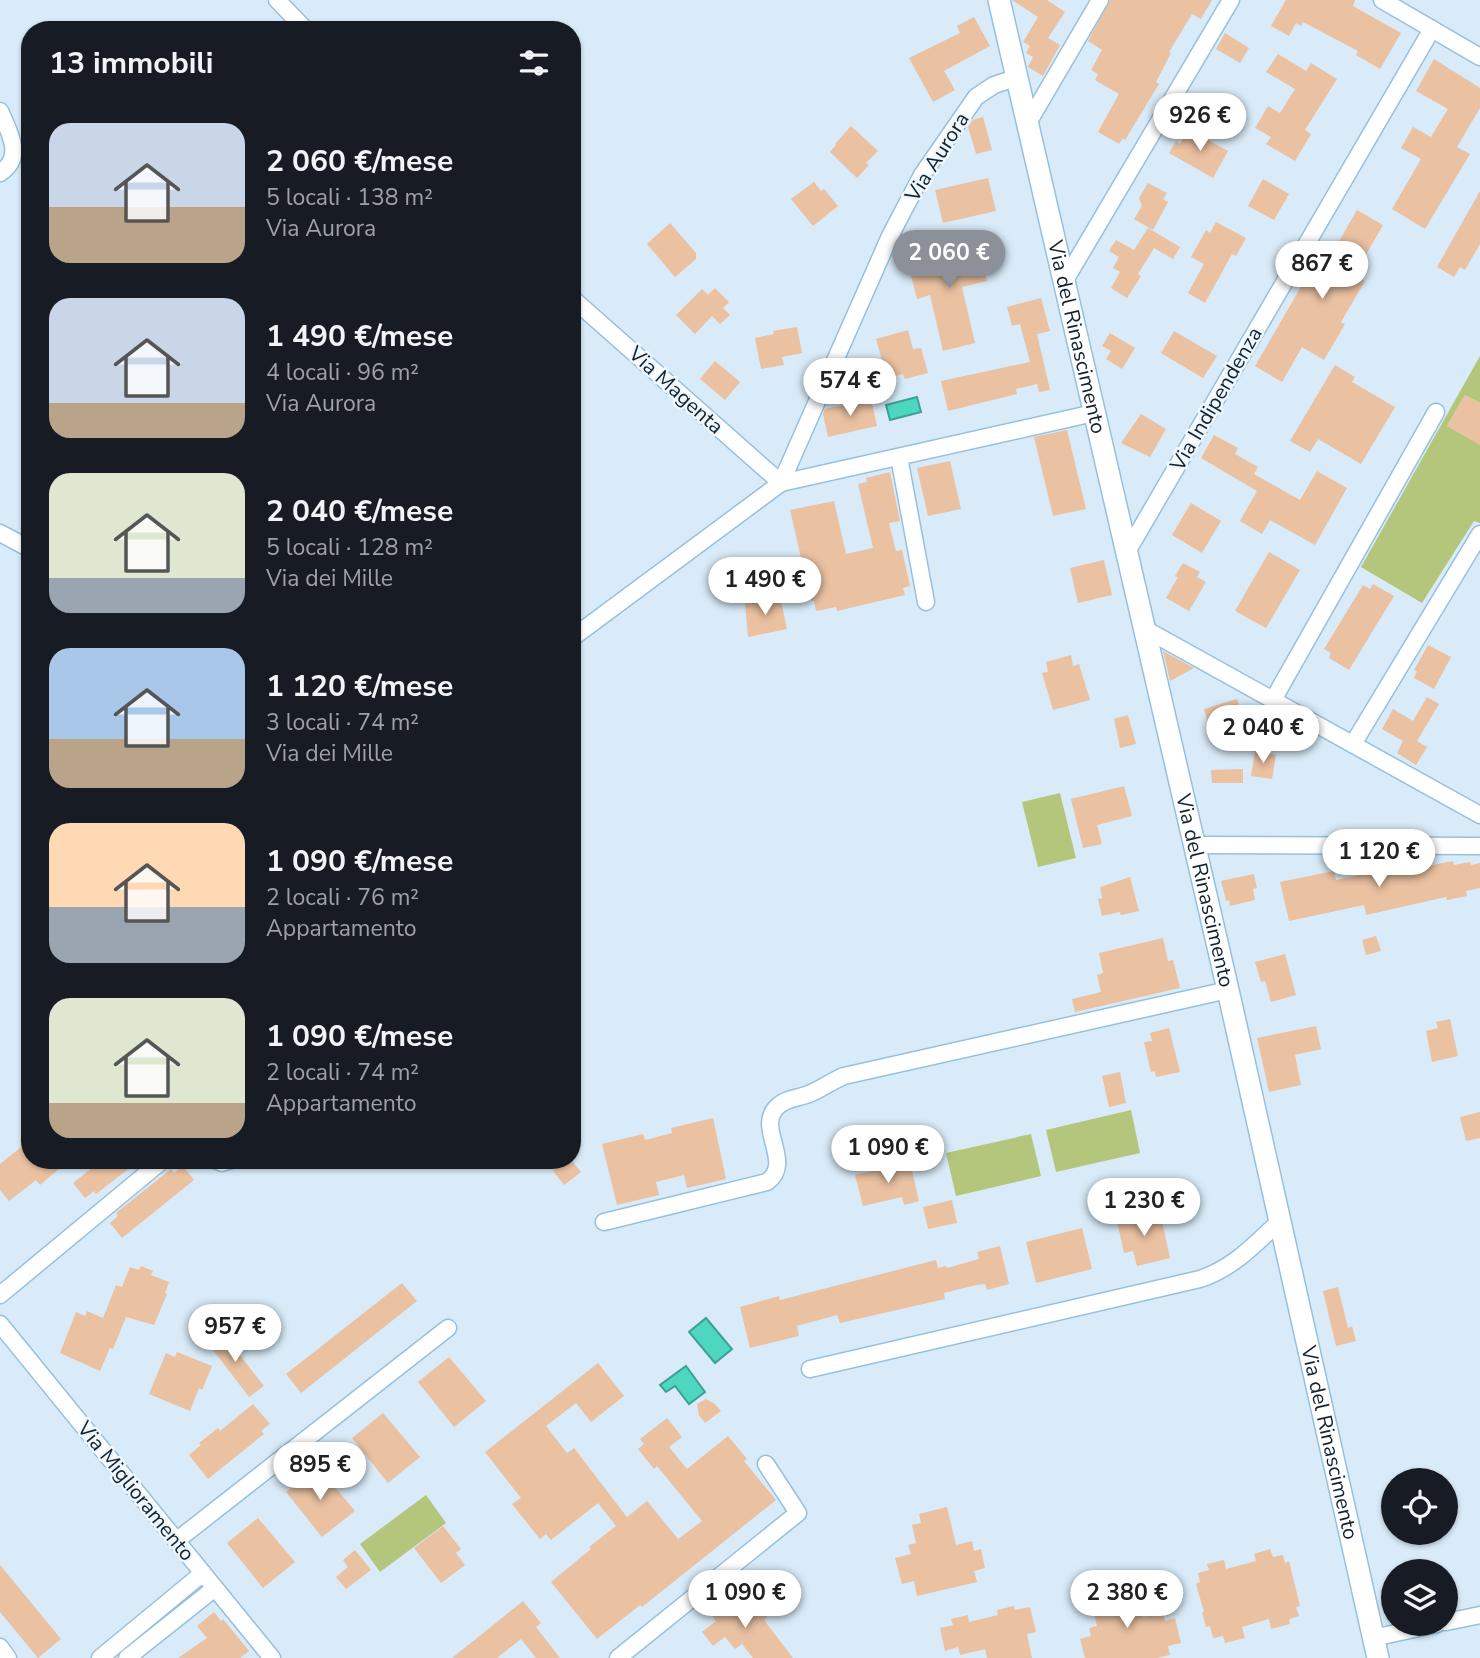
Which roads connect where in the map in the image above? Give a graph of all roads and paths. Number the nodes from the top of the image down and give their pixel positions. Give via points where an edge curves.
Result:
1 (277, 0) edge
2 (999, 0) edge
3 (1100, 0) edge
4 (1231, 0) edge
5 (1382, 0) edge
6 (297, 21) edge
7 (1432, 29) junction
8 (1480, 57) edge
9 (1018, 77) junction
10 (0, 111) edge
11 (1028, 124) junction
12 (0, 173) edge
13 (1064, 282) junction
14 (581, 306) edge
15 (1436, 412) dead end
16 (1094, 413) junction
17 (899, 457) junction
18 (781, 483) junction
19 (0, 533) edge
20 (1480, 534) edge
21 (21, 544) edge
22 (1127, 552) junction
23 (926, 602) dead end
24 (1145, 629) junction
25 (581, 631) edge
26 (1273, 700) junction
27 (1353, 744) junction
28 (1480, 815) edge
29 (1195, 845) junction
30 (1480, 846) edge
31 (1228, 990) junction
32 (152, 1169) edge
33 (1281, 1220) junction
34 (604, 1222) dead end
35 (0, 1295) edge
36 (0, 1324) edge
37 (448, 1328) dead end
38 (810, 1369) dead end
39 (766, 1464) dead end
40 (176, 1541) junction
41 (203, 1573) junction
42 (215, 1588) junction
43 (1480, 1615) edge
44 (1458, 1620) edge
45 (1406, 1636) edge
46 (0, 1647) edge
47 (1376, 1648) edge
48 (9, 1658) edge
49 (100, 1658) edge
50 (127, 1658) edge
51 (272, 1658) edge
52 (618, 1658) edge

1 - 6 street
2 - 9 street, Via del Rinascimento
3 - 11 street
4 - 13 street
5 - 7 street
7 - 8 street
7 - 22 street, Via Indipendenza
9 - 11 street, Via del Rinascimento
9 - 18 street, Via Aurora via 976,97 919,181 890,236
10 - 12 street via 14,153
11 - 13 street, Via del Rinascimento
13 - 16 street, Via del Rinascimento
14 - 18 street, Via Magenta
15 - 26 street
16 - 17 street
16 - 22 street, Via del Rinascimento
17 - 18 street
17 - 23 street
18 - 25 street, Via Aurora
19 - 21 street
20 - 27 street
22 - 24 street, Via del Rinascimento
24 - 26 street
24 - 29 street, Via del Rinascimento
26 - 27 street
27 - 28 street
29 - 30 street
29 - 31 street, Via del Rinascimento
31 - 33 street, Via del Rinascimento
31 - 34 street via 844,1076 775,1109 770,1123 778,1165 767,1182
32 - 35 street
33 - 38 street via 1236,1262 1200,1279
33 - 47 street, Via del Rinascimento
36 - 40 street, Via Miglioramento
37 - 40 street
39 - 52 street via 798,1513
40 - 41 street, Via Miglioramento
41 - 42 street, Via Miglioramento
41 - 49 street
42 - 50 street
42 - 51 street, Via Miglioramento
43 - 44 street
45 - 47 street
46 - 48 street

